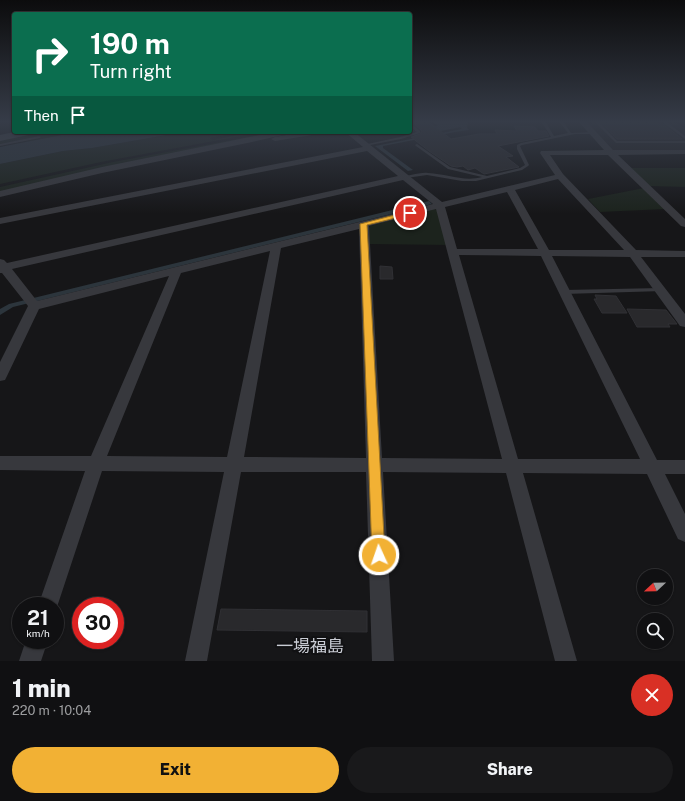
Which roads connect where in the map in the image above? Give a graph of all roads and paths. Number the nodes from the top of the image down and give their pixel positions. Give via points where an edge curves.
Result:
1 (162, 152) edge
2 (194, 152) edge
3 (338, 152) edge
4 (374, 152) edge
5 (427, 152) edge
6 (521, 152) edge
7 (611, 153) junction
8 (682, 153) edge
9 (685, 159) edge
10 (560, 176) junction
11 (405, 177) junction
12 (487, 177) junction
13 (0, 186) edge
14 (510, 188) junction
15 (0, 194) edge
16 (440, 205) junction
17 (0, 221) edge
18 (364, 224) junction
19 (685, 224) edge
20 (276, 246) junction
21 (454, 252) junction
22 (545, 253) junction
23 (633, 254) junction
24 (685, 254) edge
25 (2, 267) edge
26 (177, 270) junction
27 (661, 290) junction
28 (564, 292) junction
29 (31, 302) junction
30 (685, 323) edge
31 (0, 376) edge
32 (0, 463) edge
33 (96, 463) junction
34 (234, 464) junction
35 (374, 465) junction
36 (512, 466) junction
37 (651, 466) junction
38 (685, 467) edge
39 (685, 533) edge
40 (51, 597) edge
41 (34, 649) edge
42 (30, 661) edge
43 (196, 661) edge
44 (383, 661) edge
45 (566, 661) edge

1 - 13 street
2 - 15 street
3 - 17 street
4 - 11 street
5 - 12 lane via 449,168
6 - 12 lane via 527,165 525,167
7 - 8 street
7 - 10 street via 544,153
7 - 19 street
8 - 9 street
10 - 14 street
10 - 23 street
11 - 12 lane via 427,174 476,180
11 - 16 street
11 - 25 street
14 - 16 street
14 - 22 street
16 - 18 street
16 - 21 street
18 - 20 street
18 - 35 street
20 - 26 street
20 - 34 street
21 - 22 street
21 - 36 street
22 - 23 street
22 - 28 street
23 - 24 street
23 - 27 street
25 - 29 street
26 - 29 street
26 - 33 street
27 - 28 lane
27 - 30 street
28 - 37 street
29 - 31 street
32 - 33 street
33 - 34 street
33 - 40 street
34 - 35 street
34 - 43 street
35 - 36 street
35 - 44 street
36 - 37 street
36 - 45 street
37 - 38 street
37 - 39 street
41 - 42 street

